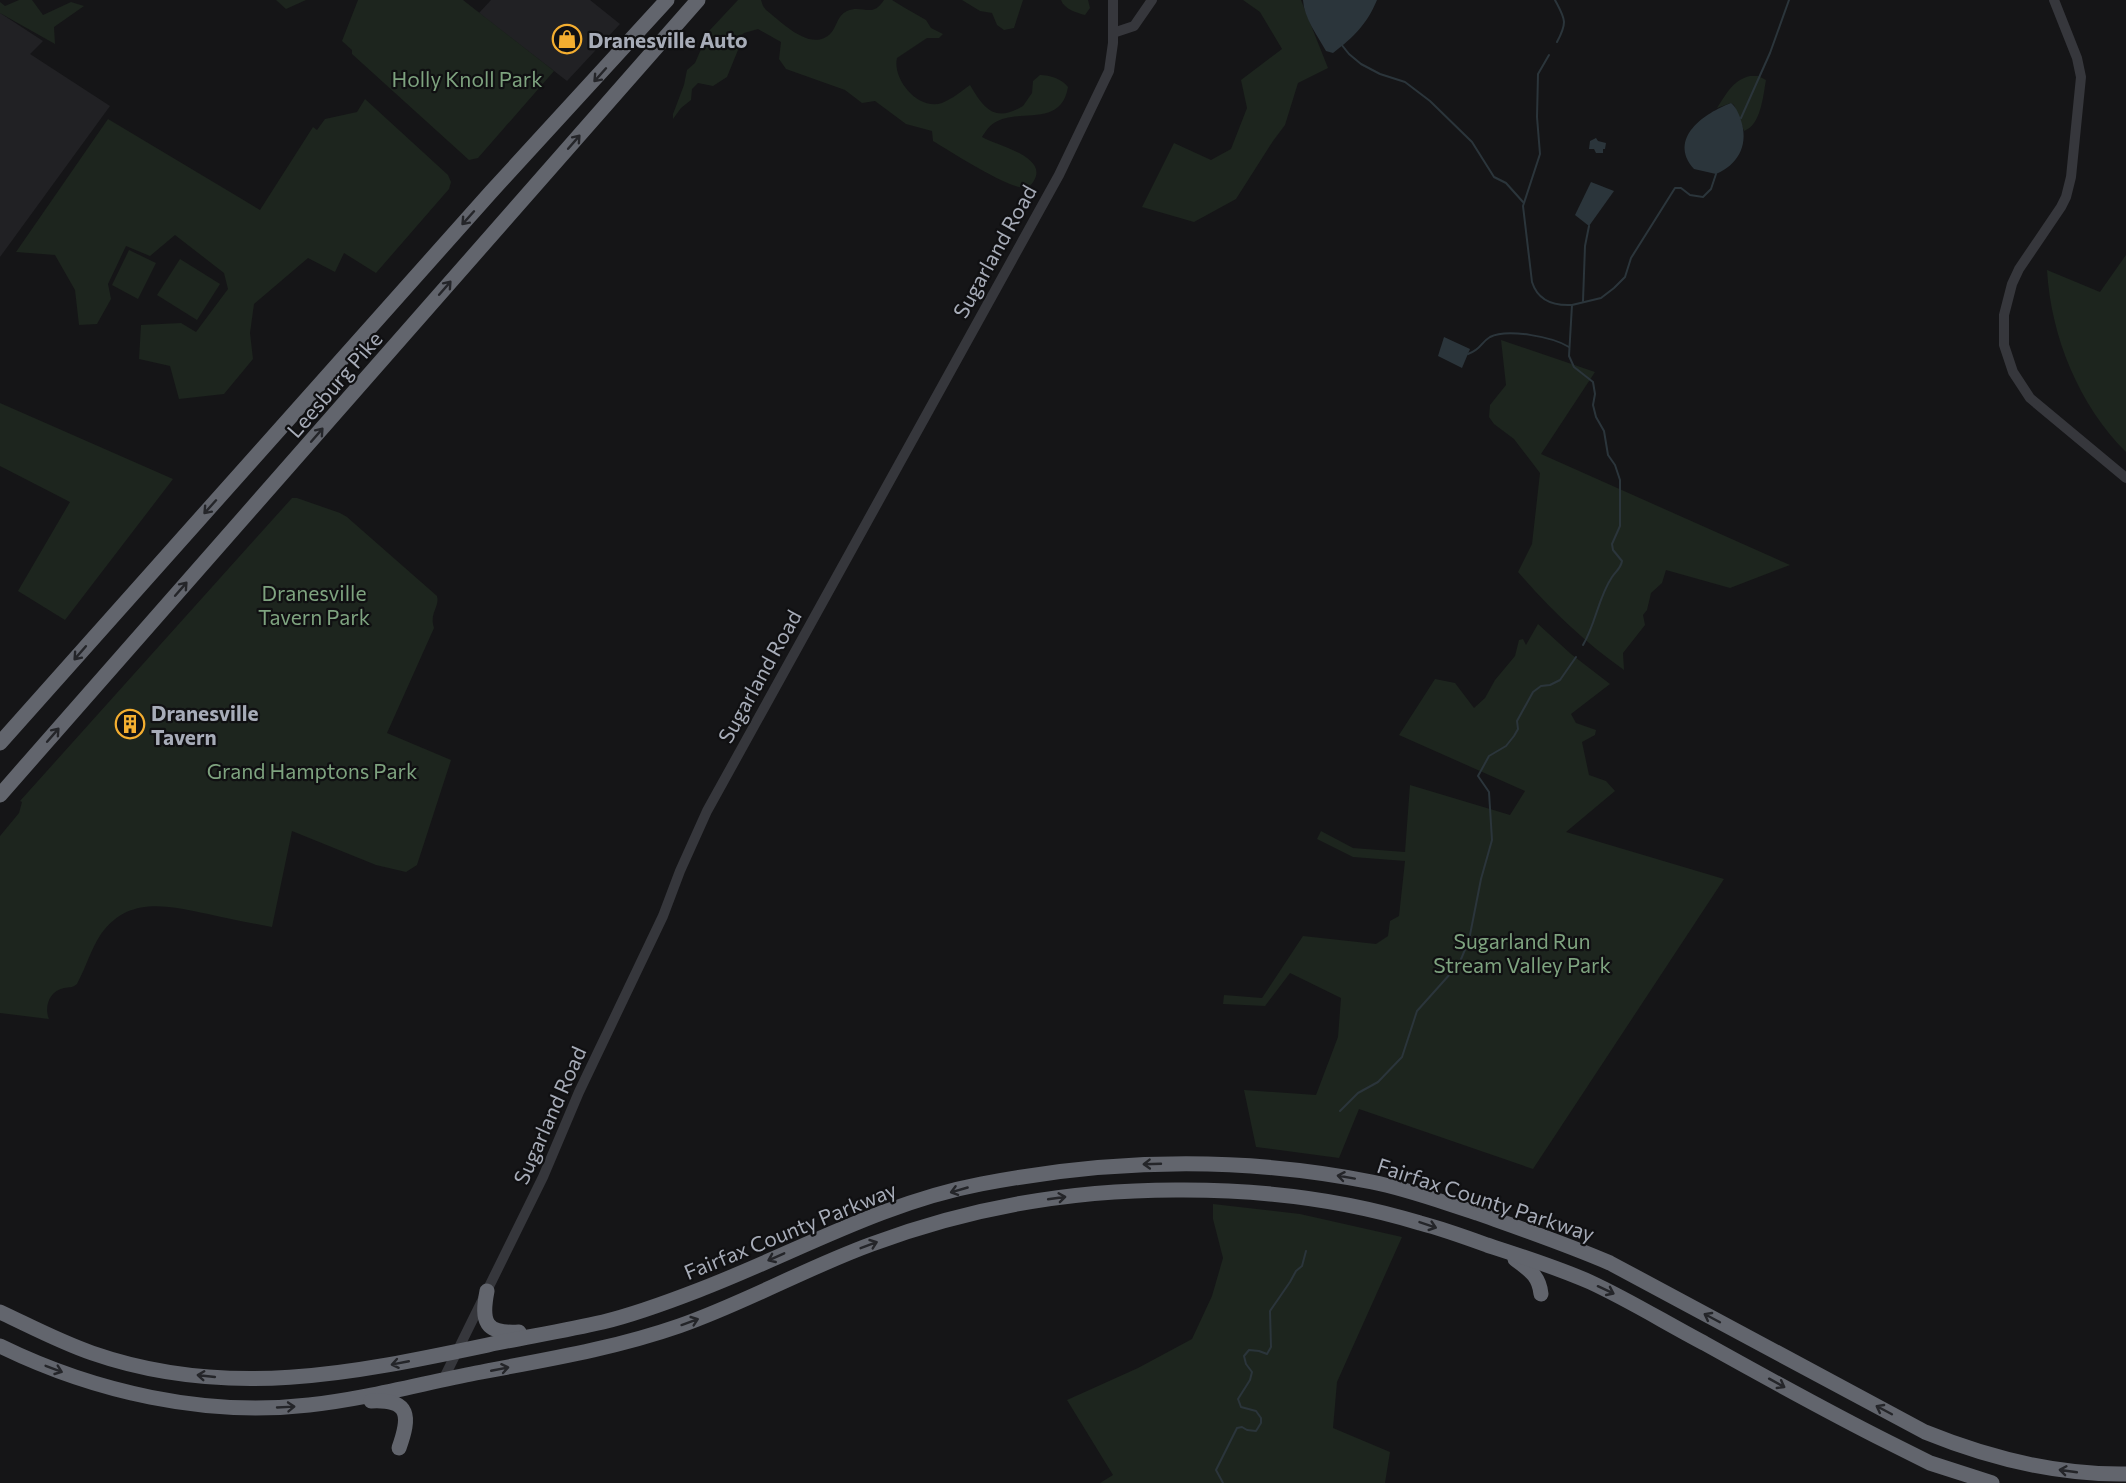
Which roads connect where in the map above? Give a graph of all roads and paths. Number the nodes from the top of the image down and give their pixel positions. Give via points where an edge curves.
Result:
1 (667, 0) edge
2 (698, 0) edge
3 (1113, 0) edge
4 (1152, 0) edge
5 (2054, 0) edge
6 (1113, 33) junction
7 (2126, 478) edge
8 (0, 742) edge
9 (28, 764) junction
10 (0, 795) edge
11 (0, 803) edge
12 (1506, 1251) junction
13 (487, 1291) junction
14 (1541, 1294) dead end
15 (0, 1312) edge
16 (561, 1330) junction
17 (0, 1346) edge
18 (457, 1352) junction
19 (443, 1380) junction
20 (332, 1402) junction
21 (399, 1448) dead end
22 (2126, 1474) edge
23 (1992, 1483) edge

1 -> 8 highway, Leesburg Pike
9 -> 2 highway, Leesburg Pike
3 - 6 street, Sugarland Road
4 - 6 street via 1134,26
5 - 7 street via 2081,77 2071,177 2061,207 2012,284 2004,315 2004,345 2013,372 2030,398
6 - 13 street, Sugarland Road via 1107,76 1059,175 707,811 644,957
9 - 10 highway, Leesburg Pike
9 - 11 highway
12 - 14 highway via 1536,1275
19 -> 12 highway, Fairfax County Parkway via 658,1333 717,1312 869,1245 979,1212 1058,1198 1182,1190 1279,1195 1417,1221
12 -> 23 highway, Fairfax County Parkway via 1617,1295 1920,1458
13 - 16 highway via 485,1320 495,1330
13 - 18 street, Sugarland Road
18 -> 15 highway, Fairfax County Parkway via 311,1377 225,1378 117,1360
16 - 18 highway, Fairfax County Parkway
22 -> 16 highway, Fairfax County Parkway via 2055,1469 1998,1457 1925,1432 1610,1263 1562,1242 1376,1183 1241,1164 1102,1167 976,1185 853,1223 664,1303
17 -> 20 highway, Fairfax County Parkway via 86,1381 171,1401 244,1407
18 - 19 street, Sugarland Road
19 - 20 highway, Fairfax County Parkway
20 - 21 highway via 378,1400 401,1407 407,1426

